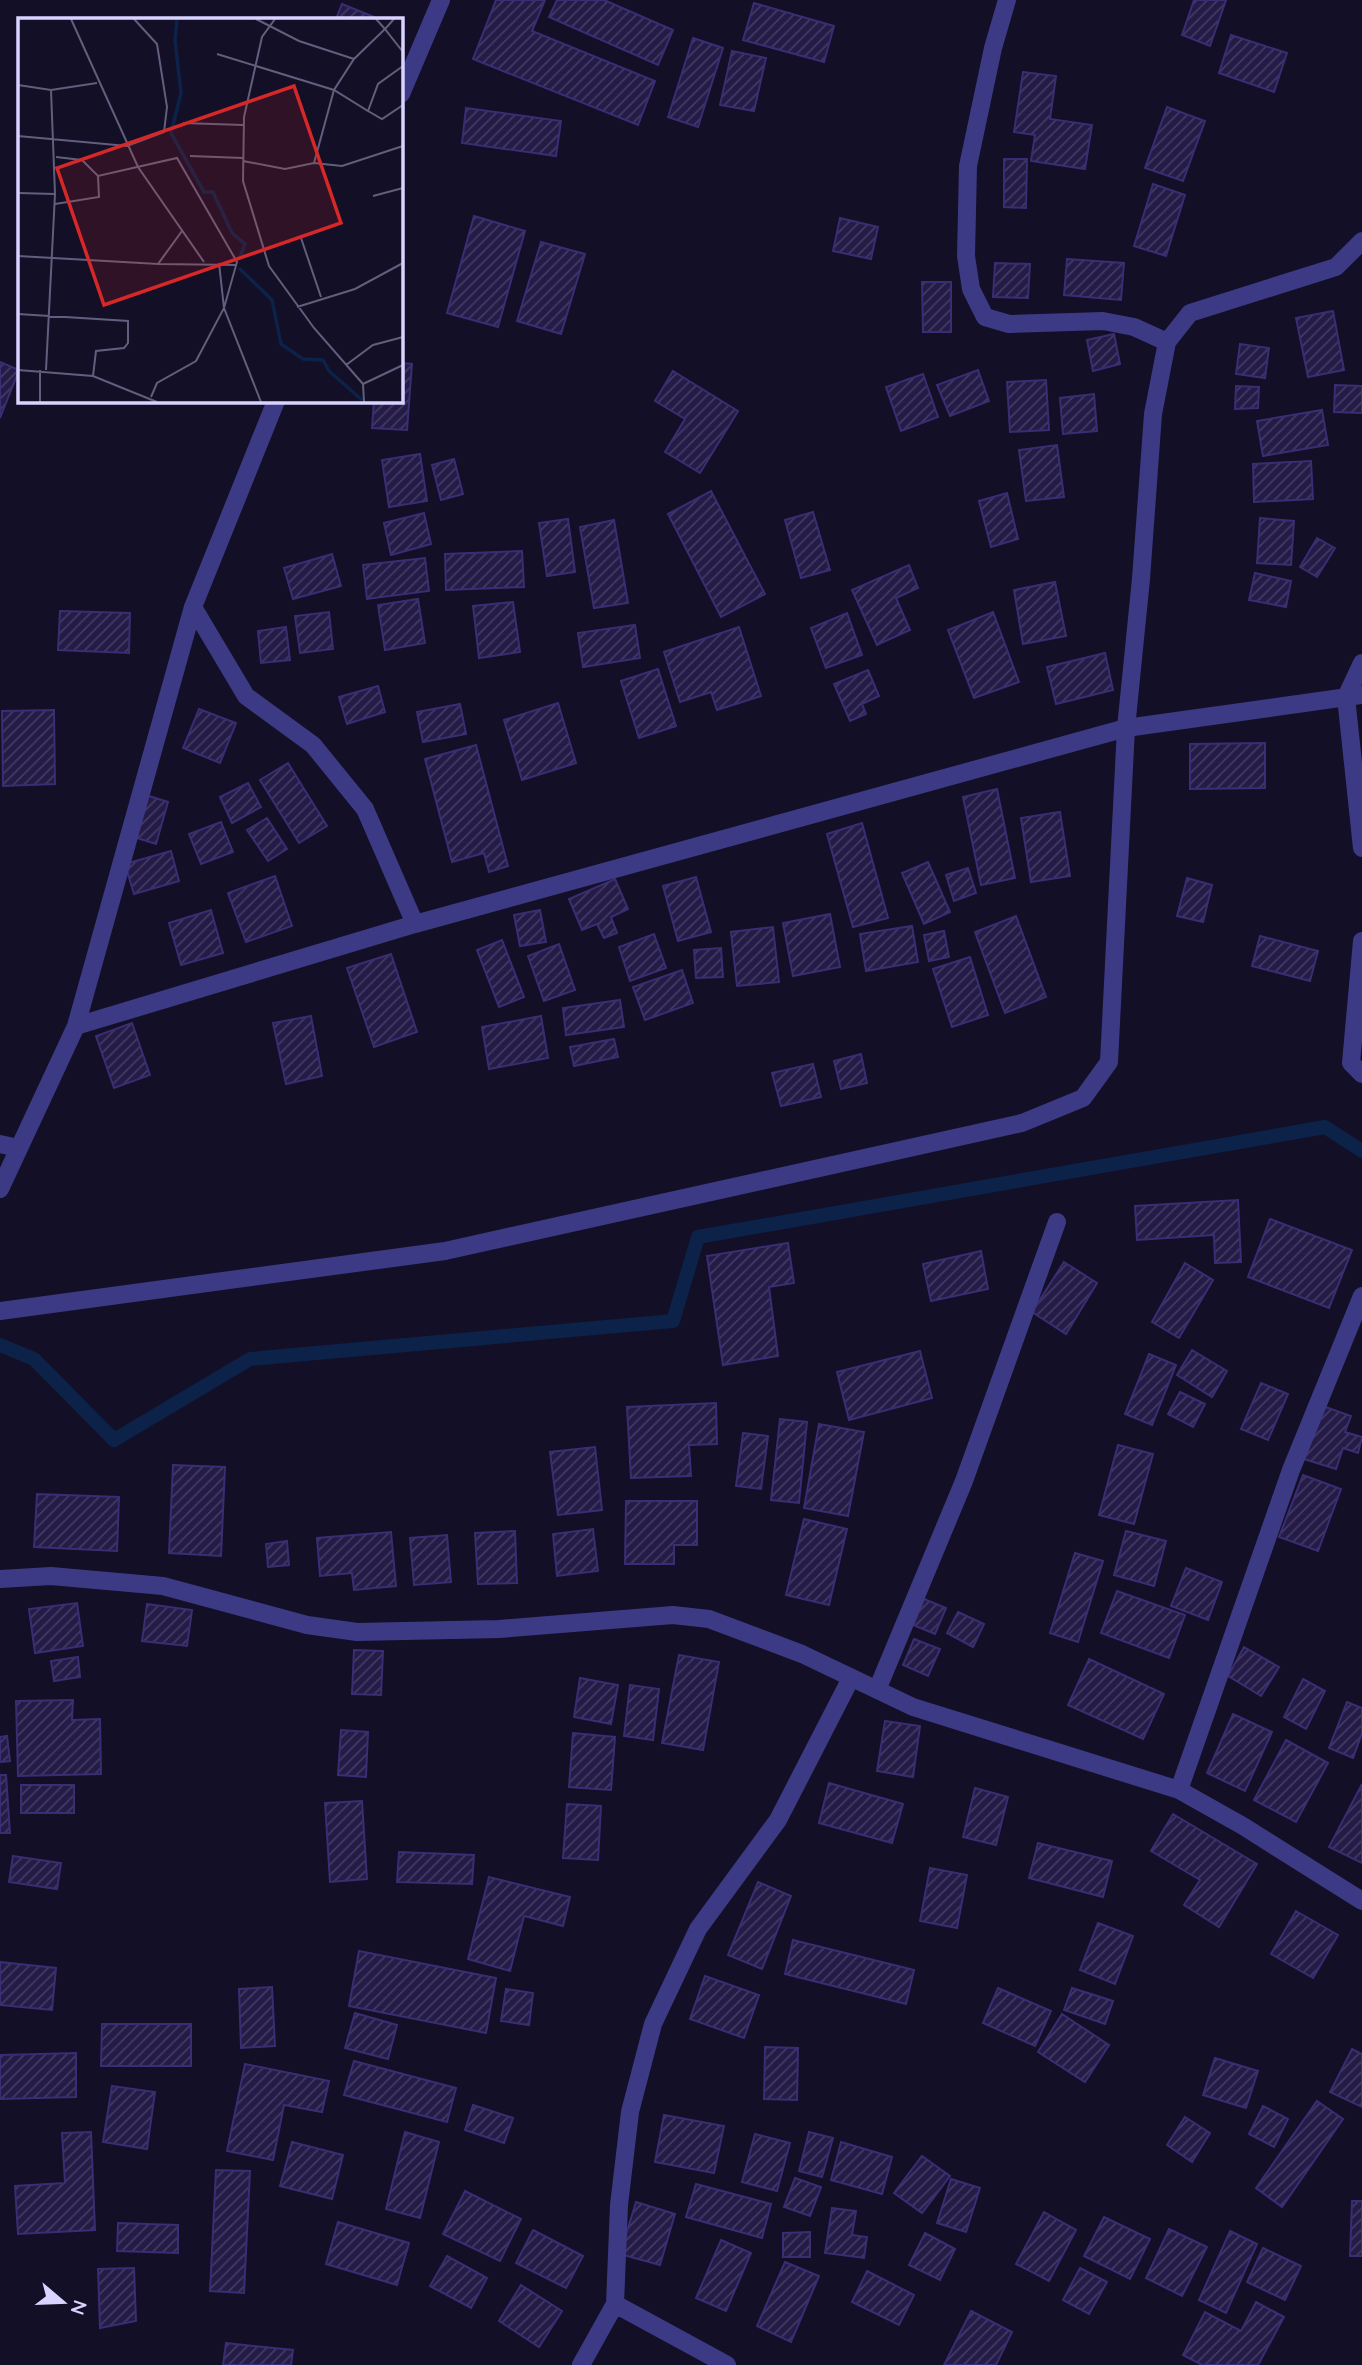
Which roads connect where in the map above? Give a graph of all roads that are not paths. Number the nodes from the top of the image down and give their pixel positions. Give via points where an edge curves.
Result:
1 (441, 0) edge
2 (1007, 0) edge
3 (402, 92) edge
4 (1362, 241) edge
5 (1167, 342) junction
6 (276, 402) edge
7 (193, 607) junction
8 (1362, 663) edge
9 (1354, 696) edge
10 (1126, 728) junction
11 (1362, 848) edge
12 (415, 924) junction
13 (1362, 941) edge
14 (76, 1026) junction
15 (1362, 1074) edge
16 (0, 1144) edge
17 (18, 1148) junction
18 (0, 1189) edge
19 (1057, 1222) dead end
20 (1362, 1296) edge
21 (0, 1311) edge
22 (0, 1578) edge
23 (851, 1678) junction
24 (877, 1690) junction
25 (1179, 1790) junction
26 (1362, 1901) edge
27 (615, 2304) junction
28 (581, 2365) edge
29 (727, 2365) edge

1 - 3 street
2 - 5 street via 968,166 966,256 971,289 985,317 1009,324 1103,321 1134,327
4 - 5 street via 1336,267 1190,313
5 - 10 street via 1153,414
6 - 7 street
7 - 12 street via 246,696 313,745 365,809
7 - 14 street
8 - 9 street
9 - 10 street
9 - 11 street
10 - 12 street
10 - 21 street via 1109,1062 1083,1098 1022,1123 445,1251
12 - 14 street
13 - 15 street via 1351,1063
14 - 17 street
16 - 17 street
17 - 18 street
19 - 24 street via 964,1481
20 - 25 street via 1291,1470
22 - 23 street via 51,1576 163,1586 307,1625 357,1632 499,1629 673,1615 709,1619
23 - 24 street
23 - 27 street via 778,1820 698,1929 653,2024 630,2112 619,2205
24 - 25 street via 913,1707
25 - 26 street
27 - 28 street
27 - 29 street

